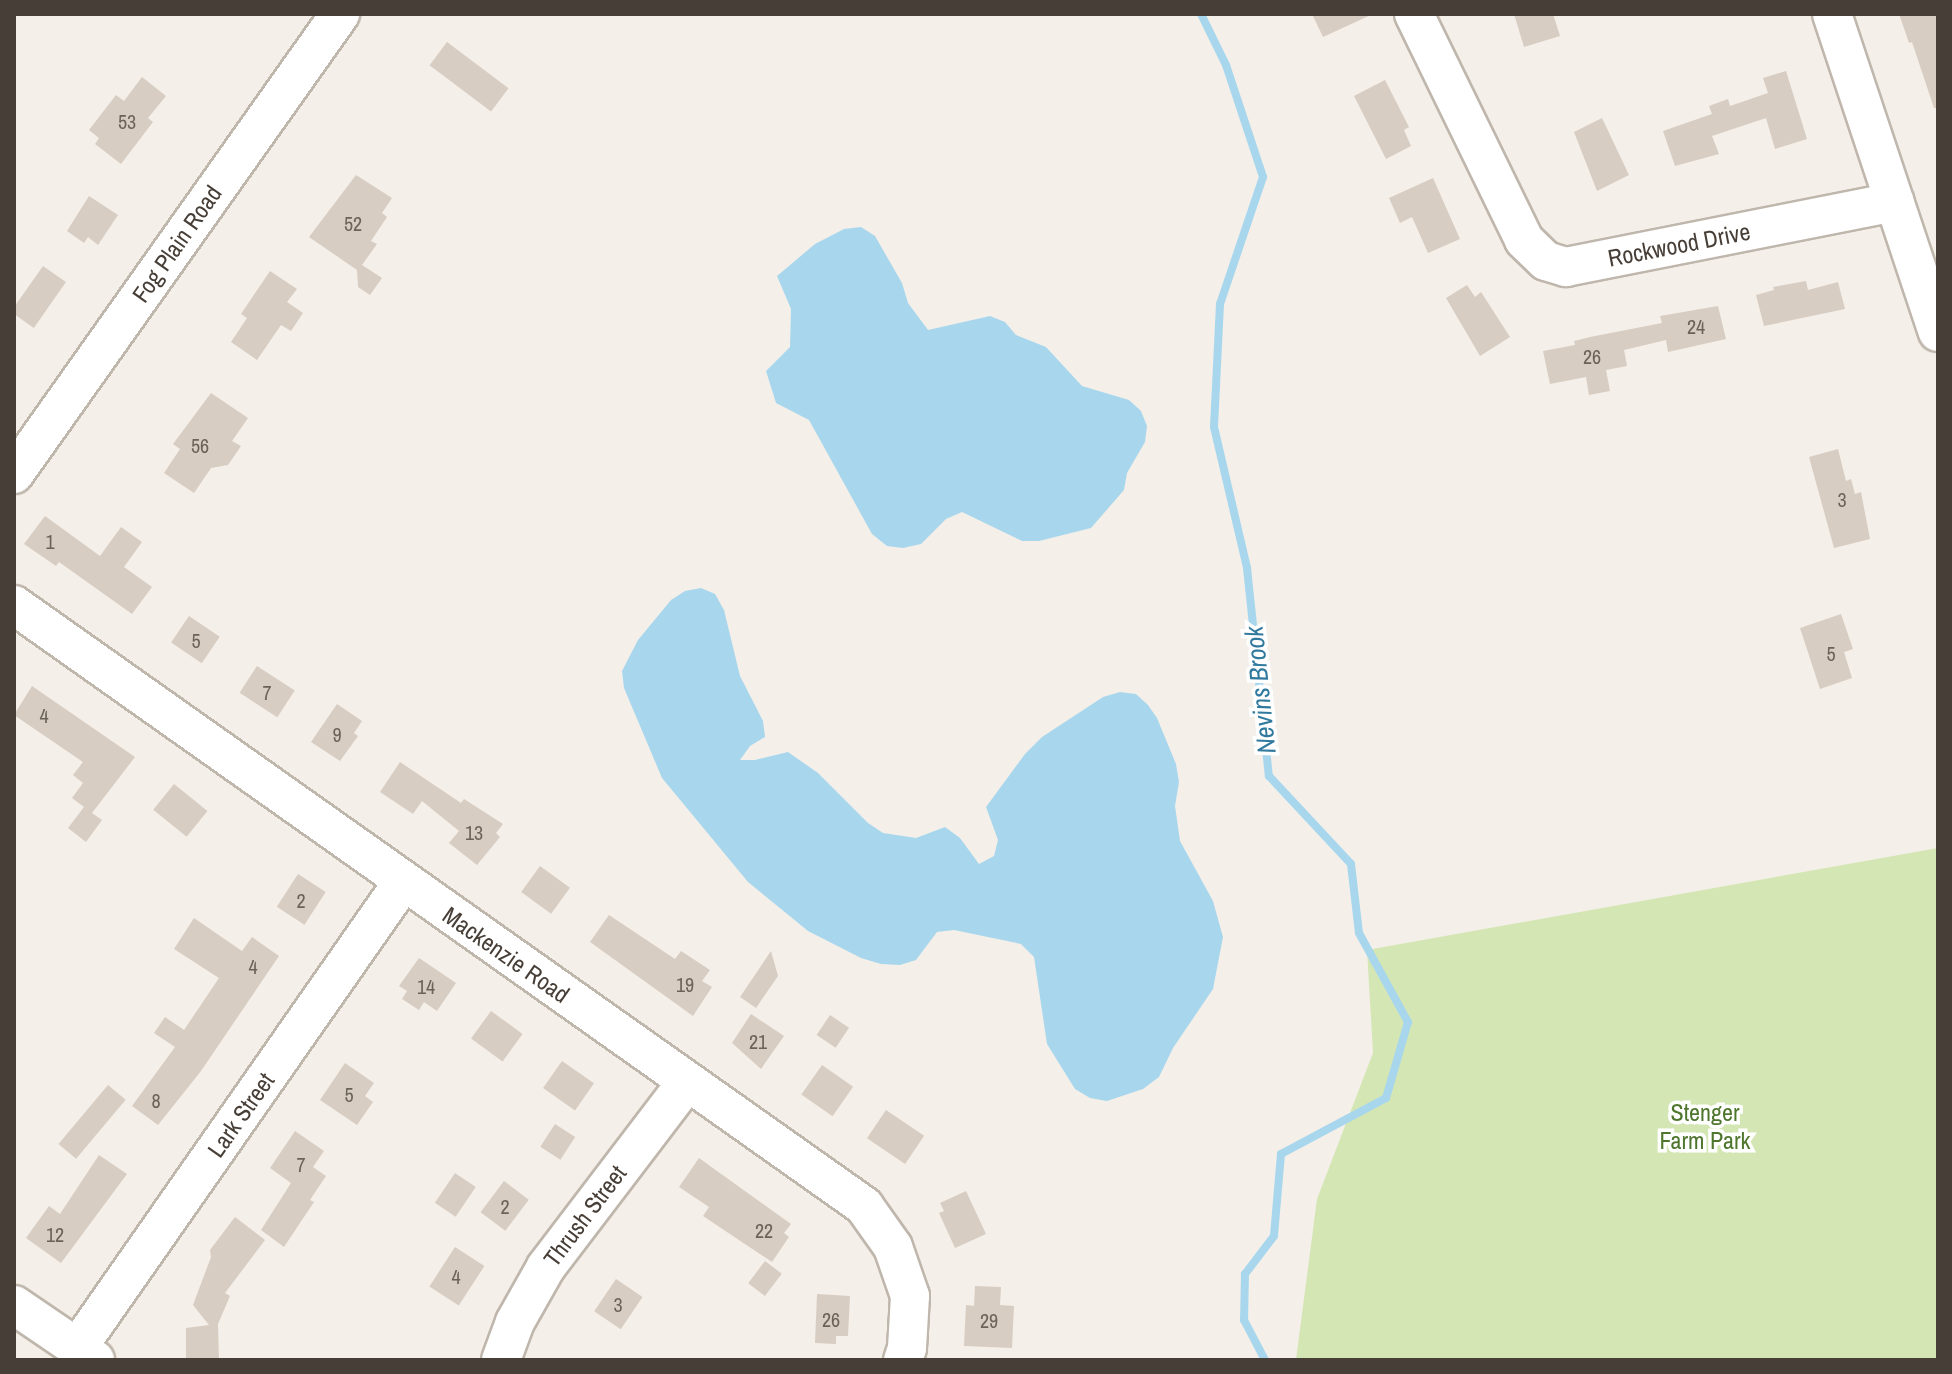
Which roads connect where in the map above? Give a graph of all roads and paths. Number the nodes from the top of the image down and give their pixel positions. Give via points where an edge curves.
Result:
1 (340, 14) edge
2 (1414, 14) edge
3 (1832, 14) edge
4 (1895, 202) junction
5 (1938, 332) edge
6 (14, 474) edge
7 (14, 605) edge
8 (403, 882) junction
9 (686, 1083) junction
10 (14, 1305) edge
11 (87, 1353) edge
12 (501, 1360) edge
13 (903, 1360) edge

1 - 6 street, Fog Plain Road
2 - 4 street, Rockwood Drive via 1524,240 1546,261 1566,267
3 - 4 street
4 - 5 street
7 - 8 street, Mackenzie Road
8 - 9 street, Mackenzie Road
8 - 11 street, Lark Street
9 - 12 street, Thrush Street via 546,1267
9 - 13 street, Mackenzie Road via 864,1206 893,1247 910,1296
10 - 11 street

